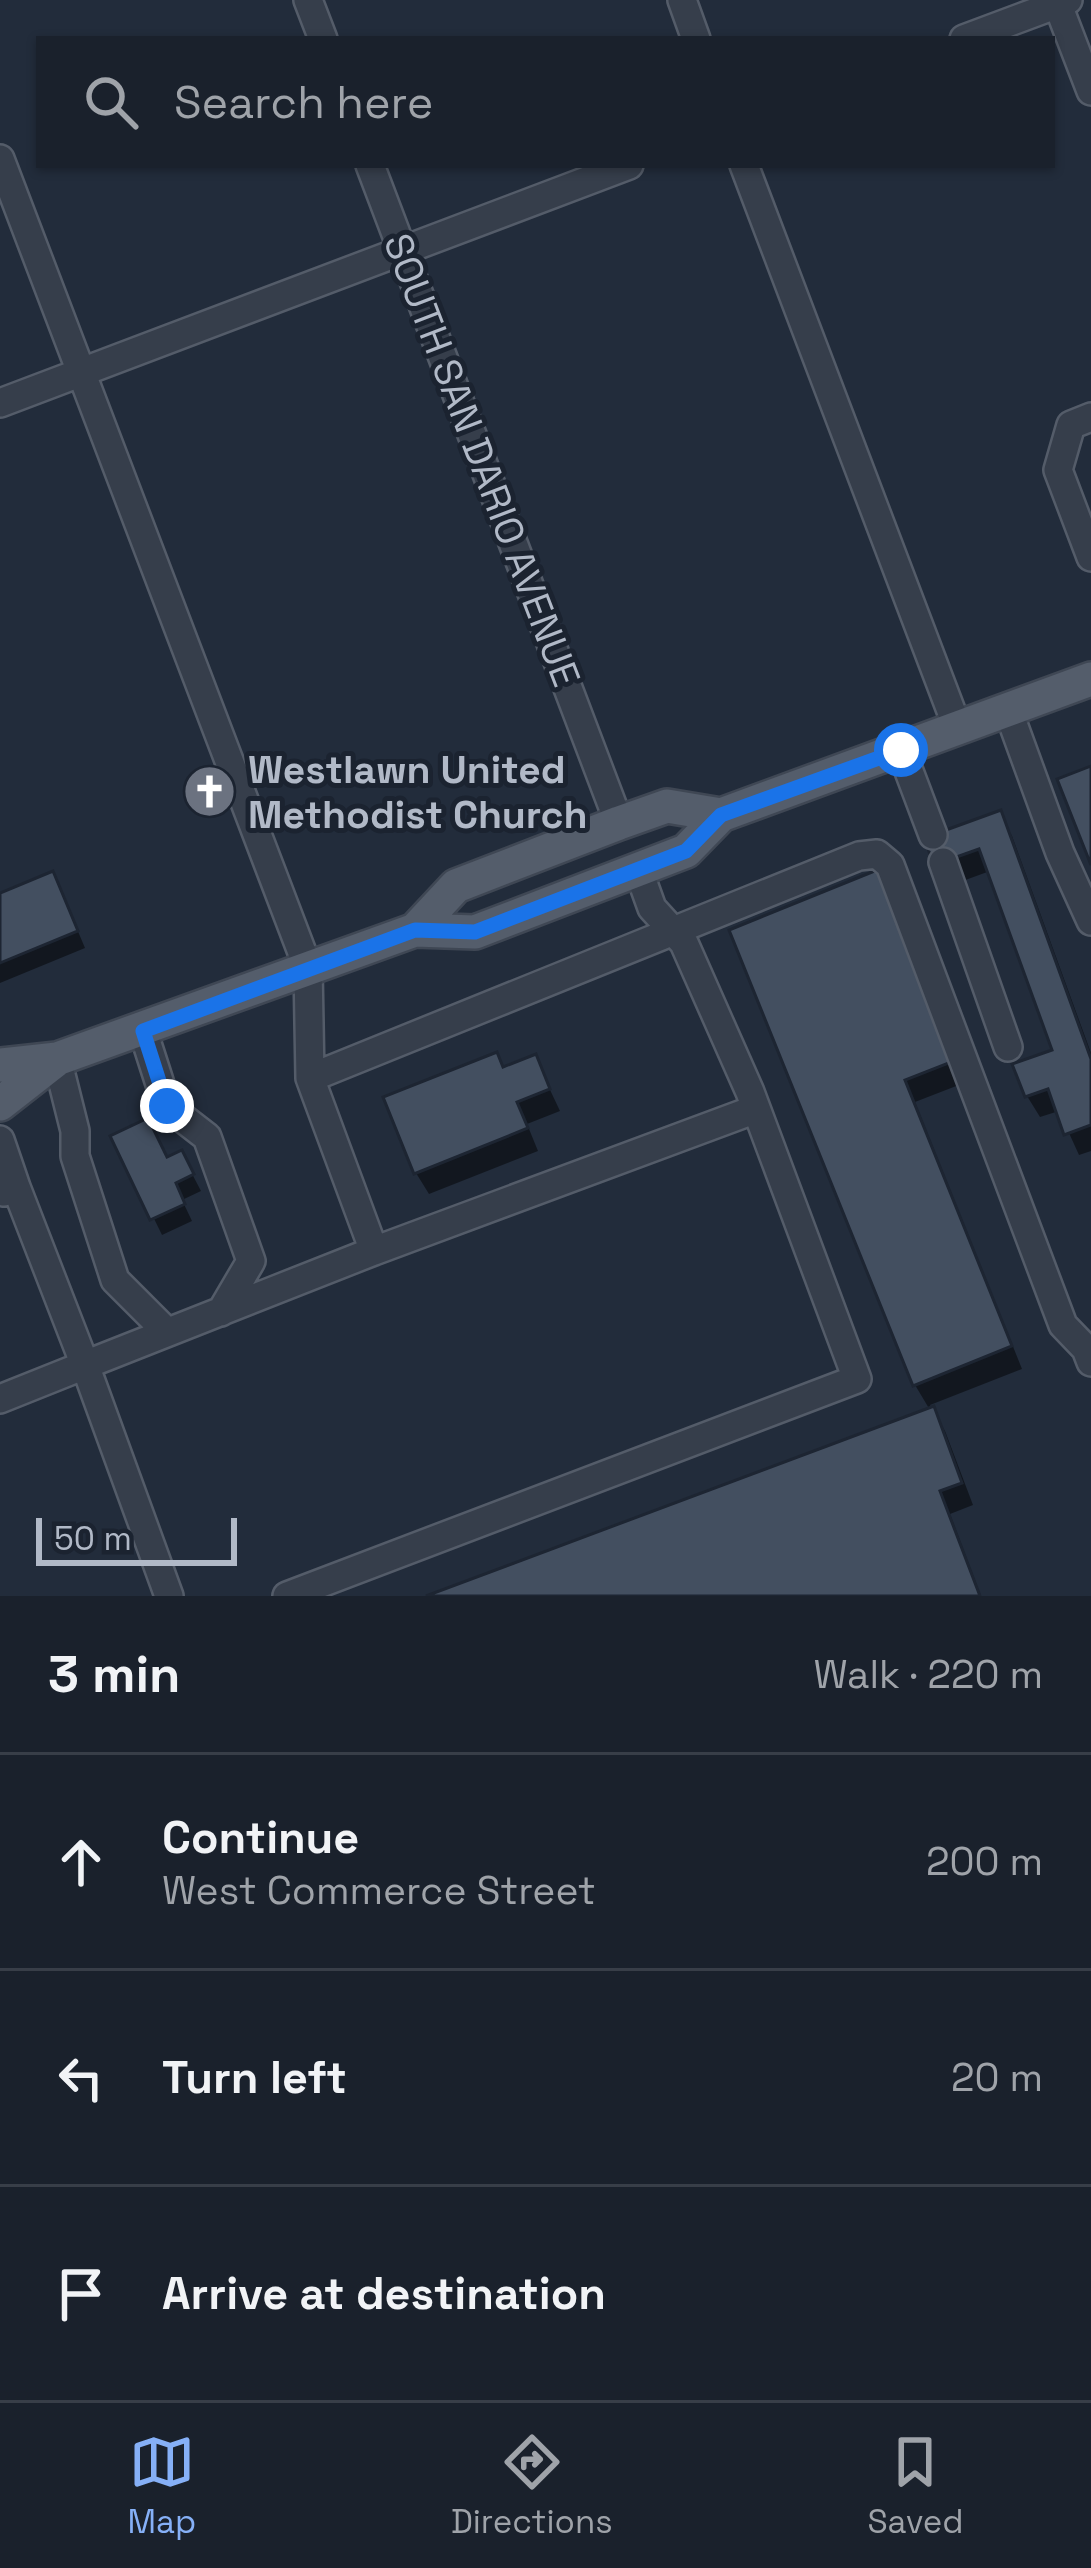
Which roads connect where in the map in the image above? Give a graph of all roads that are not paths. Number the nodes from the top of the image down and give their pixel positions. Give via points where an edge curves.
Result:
1 (308, 0) edge
2 (682, 0) edge
3 (1060, 1) edge
4 (322, 36) edge
5 (695, 36) edge
6 (972, 36) edge
7 (1091, 91) edge
8 (0, 159) edge
9 (371, 168) edge
10 (621, 168) edge
11 (745, 168) edge
12 (403, 250) junction
13 (80, 373) junction
14 (0, 403) edge
15 (1091, 417) edge
16 (1091, 556) edge
17 (1091, 679) edge
18 (1008, 710) junction
19 (958, 729) junction
20 (901, 750) junction
21 (721, 815) junction
22 (619, 823) junction
23 (933, 835) dead end
24 (943, 862) dead end
25 (638, 869) junction
26 (1091, 921) edge
27 (415, 930) junction
28 (673, 931) junction
29 (308, 968) junction
30 (143, 1031) junction
31 (1008, 1047) dead end
32 (57, 1059) junction
33 (0, 1065) edge
34 (310, 1078) junction
35 (0, 1104) edge
36 (756, 1109) junction
37 (0, 1140) edge
38 (8, 1190) edge
39 (374, 1251) junction
40 (221, 1312) junction
41 (167, 1332) junction
42 (1091, 1362) edge
43 (85, 1365) junction
44 (0, 1399) edge
45 (169, 1596) edge
46 (287, 1596) edge

1 - 4 street
2 - 5 street
3 - 6 street
3 - 7 street
8 - 13 street
9 - 12 street, SOUTH SAN DARIO AVENUE
10 - 12 street
11 - 19 street
12 - 13 street
12 - 22 street, SOUTH SAN DARIO AVENUE
13 - 14 street
13 - 29 street
15 - 16 street via 1071,424 1058,470
17 - 18 main road
18 - 19 main road
18 - 26 street
19 - 20 main road
20 - 21 main road
20 - 23 street
21 - 22 main road via 668,806
21 - 25 main road via 686,851
22 - 27 main road via 456,886
24 - 31 street
25 - 27 main road via 475,932
25 - 28 street via 652,908
27 - 29 main road
28 - 34 street
28 - 36 street
28 - 42 street via 859,856 878,854 890,865 1063,1325
29 - 30 main road
29 - 34 street
30 - 32 main road
30 - 40 street via 167,1106 207,1137 251,1261
32 - 33 main road
32 - 35 main road
32 - 41 street via 75,1156 115,1280
34 - 39 street
36 - 39 street
36 - 46 street via 856,1379
37 - 38 street
38 - 43 street
39 - 40 street
40 - 41 street
41 - 43 street
43 - 44 street
43 - 45 street

